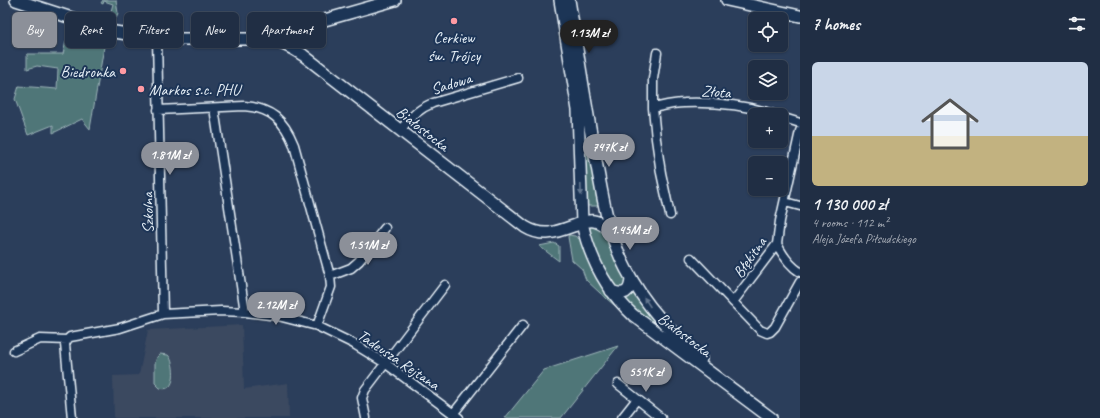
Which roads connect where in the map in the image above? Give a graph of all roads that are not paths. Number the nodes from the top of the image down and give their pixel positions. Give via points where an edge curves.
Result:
1 (16, 0) edge
2 (395, 0) edge
3 (560, 0) edge
4 (569, 0) edge
5 (727, 0) edge
6 (800, 16) edge
7 (326, 20) edge
8 (124, 34) edge
9 (183, 39) edge
10 (247, 39) edge
11 (157, 48) edge
12 (292, 48) edge
13 (657, 53) dead end
14 (518, 78) dead end
15 (214, 108) junction
16 (653, 108) junction
17 (751, 108) edge
18 (158, 110) junction
19 (788, 119) edge
20 (800, 123) edge
21 (400, 130) junction
22 (800, 131) edge
23 (785, 202) junction
24 (800, 206) edge
25 (670, 215) dead end
26 (582, 223) junction
27 (385, 228) dead end
28 (563, 230) junction
29 (610, 231) junction
30 (586, 239) junction
31 (777, 244) junction
32 (691, 258) dead end
33 (800, 272) edge
34 (330, 276) junction
35 (631, 279) junction
36 (800, 282) edge
37 (445, 284) dead end
38 (611, 291) junction
39 (733, 302) junction
40 (245, 312) junction
41 (163, 314) junction
42 (523, 325) dead end
43 (316, 326) junction
44 (66, 342) junction
45 (14, 351) dead end
46 (385, 363) junction
47 (618, 384) dead end
48 (734, 389) junction
49 (637, 399) junction
50 (456, 416) edge
51 (72, 418) edge
52 (366, 418) edge
53 (622, 418) edge
54 (661, 418) edge
55 (771, 418) edge

1 - 8 main road
2 - 7 main road
3 -> 26 main road, Białostocka via 578,110
4 - 29 main road, Białostocka via 586,111
5 - 6 main road
9 - 10 main road
11 - 18 street, Szkolna
12 - 21 main road, Białostocka
13 - 16 street via 653,80
14 - 21 street, Sadowa via 432,103 416,112
15 - 18 street
15 - 34 street via 256,107 269,112 288,132 294,145
15 - 40 street
16 - 17 street, Złota via 683,103
16 - 25 street via 661,173
18 - 41 street, Szkolna
19 - 20 street
21 - 28 main road, Białostocka via 533,232 543,234
22 - 23 street, Błękitna
23 - 24 street
23 - 31 street, Błękitna
26 - 28 main road, Białostocka
26 - 29 main road via 596,221
26 - 30 main road, Białostocka
27 - 34 street via 359,261 347,270
28 - 30 main road
29 - 35 main road, Białostocka
30 - 38 main road, Białostocka via 597,267
31 - 33 street via 785,259
31 - 39 street, Błękitna
32 - 39 street
34 - 43 street via 331,287
35 - 38 main road via 631,285 626,292 620,294
48 -> 35 main road, Białostocka via 668,329
36 - 39 street via 770,332 760,330
37 - 46 street
38 - 48 main road, Białostocka via 634,315
40 - 41 street, Tadeusza Rejtana
40 - 43 street, Tadeusza Rejtana via 278,316
41 - 44 street, Tadeusza Rejtana via 120,328 70,337
42 - 50 street
43 - 46 street, Tadeusza Rejtana via 354,344
44 - 45 street, Tadeusza Rejtana via 40,339
44 - 51 street
46 - 50 street, Tadeusza Rejtana
46 - 52 street via 362,398
47 - 49 street
48 - 55 main road, Białostocka
49 - 53 street
49 - 54 street

